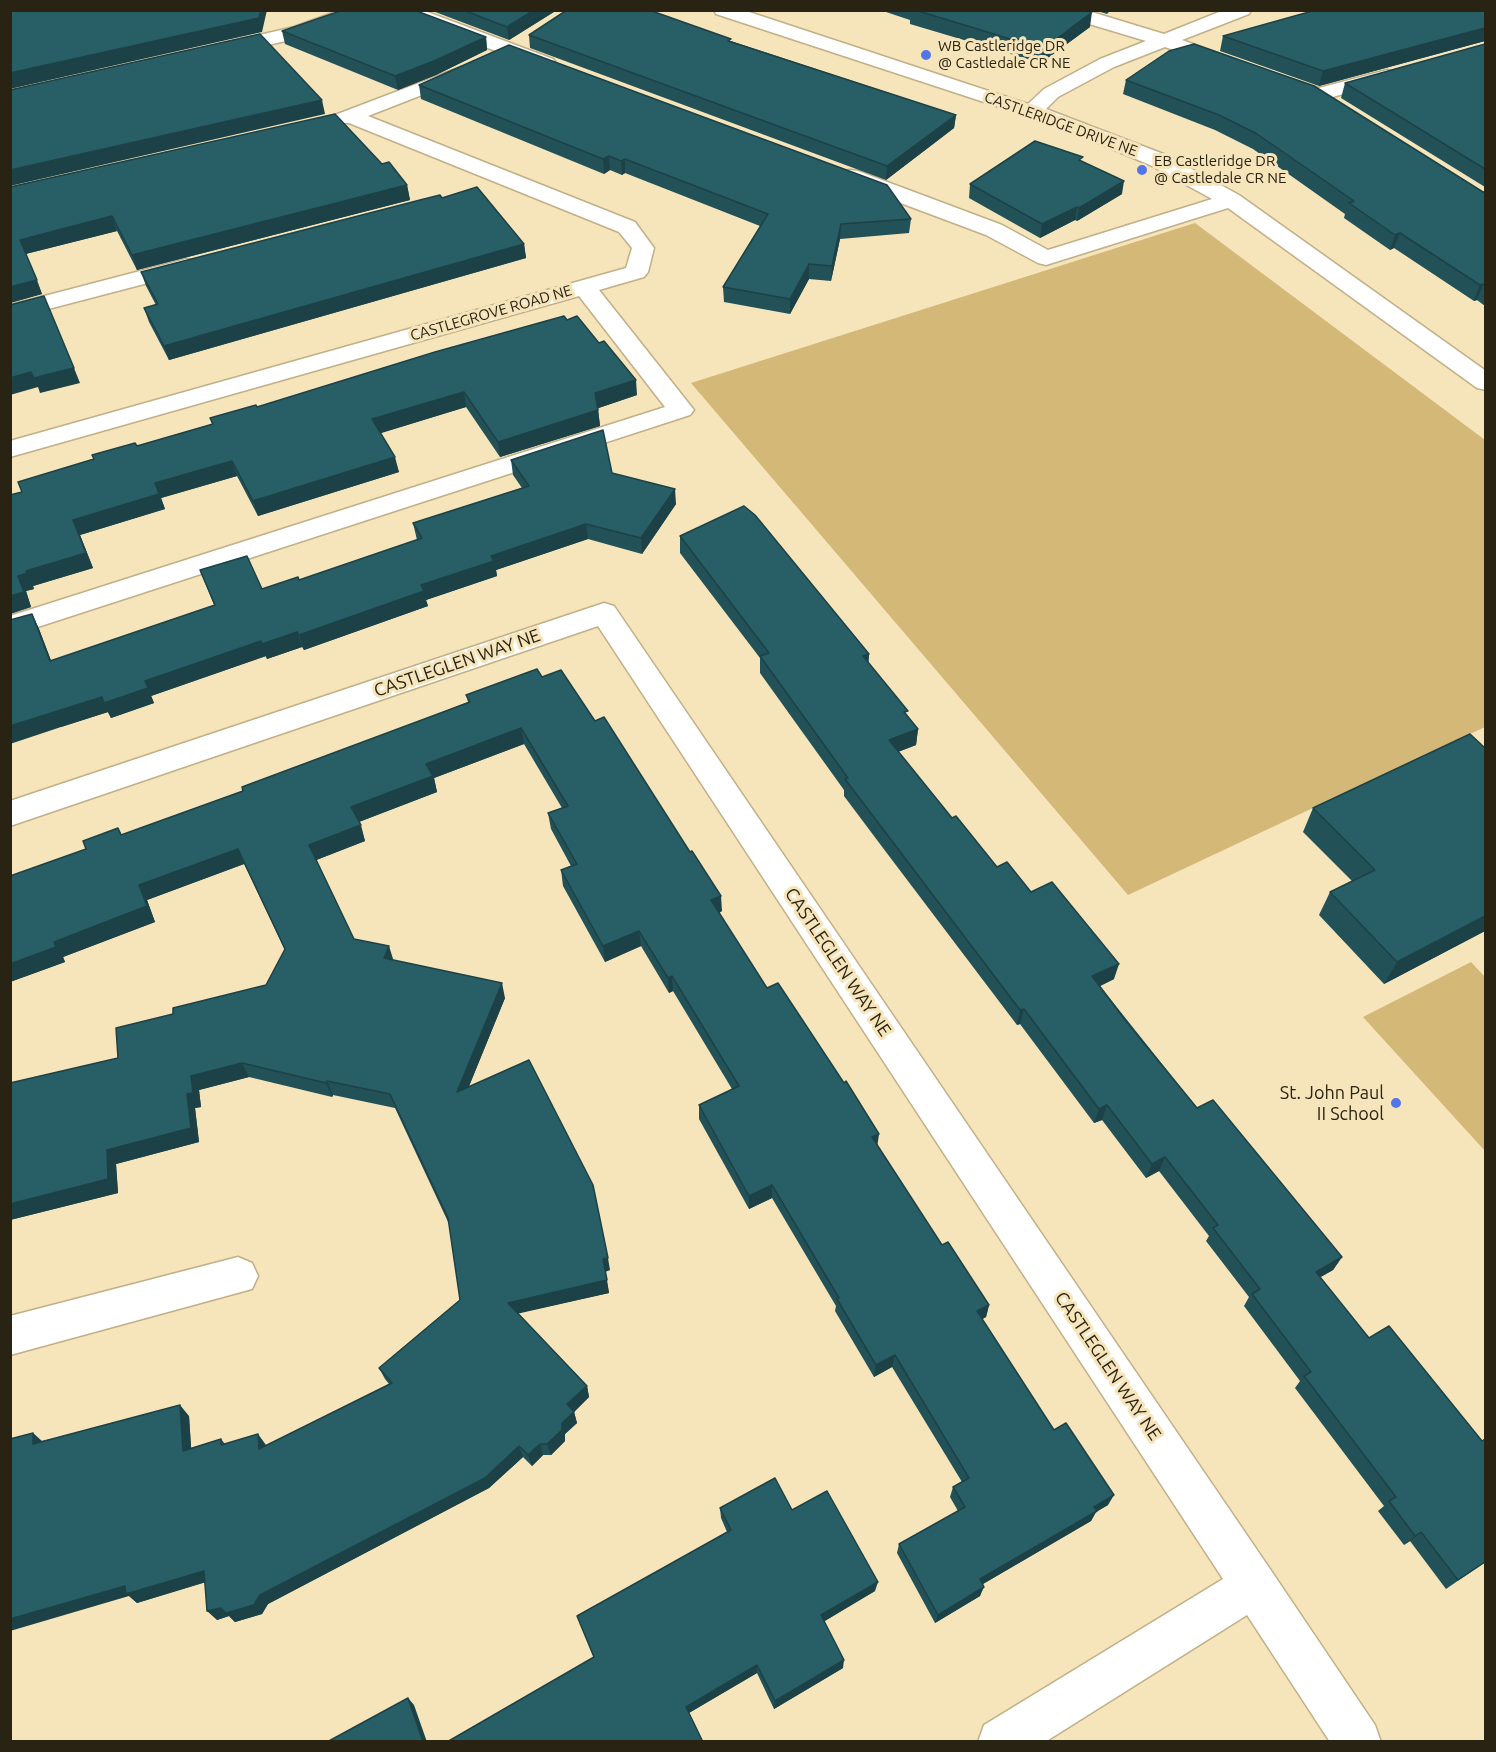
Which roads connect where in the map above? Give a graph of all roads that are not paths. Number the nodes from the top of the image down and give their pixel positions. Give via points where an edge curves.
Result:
1 (360, 10) edge
2 (404, 10) edge
3 (723, 10) edge
4 (1063, 10) edge
5 (1242, 10) edge
6 (529, 38) edge
7 (1163, 40) junction
8 (510, 50) junction
9 (207, 53) edge
10 (1240, 67) edge
11 (565, 70) edge
12 (1407, 70) edge
13 (1263, 75) edge
14 (1318, 95) junction
15 (1338, 107) edge
16 (1031, 112) junction
17 (351, 117) junction
18 (318, 124) edge
19 (829, 169) edge
20 (516, 182) junction
21 (482, 190) edge
22 (1230, 200) junction
23 (206, 261) edge
24 (584, 287) junction
25 (10, 312) edge
26 (1485, 383) edge
27 (10, 449) edge
28 (10, 626) edge
29 (10, 814) edge
30 (237, 1275) dead end
31 (10, 1336) edge
32 (1254, 1585) junction
33 (1001, 1742) edge
34 (1358, 1742) edge

1 - 9 street via 299,32
2 - 8 street
3 - 16 street, CASTLERIDGE DRIVE NE
4 - 7 street
5 - 7 street
6 - 8 street
7 - 10 street
7 - 16 street via 1107,63 1051,93
8 - 11 street
8 - 17 street
12 - 14 street
13 - 14 street
14 - 15 street
16 - 22 street, CASTLERIDGE DRIVE NE via 1158,160
17 - 18 street
17 - 20 street, CASTLEGROVE ROAD NE
19 - 22 street via 994,230 1046,258
20 - 21 street
20 - 24 street, CASTLEGROVE ROAD NE via 627,227 643,248 636,272
22 - 26 street, CASTLERIDGE DRIVE NE
23 - 25 street
24 - 27 street, CASTLEGROVE ROAD NE
24 - 28 street via 681,410
29 - 32 street, CASTLEGLEN WAY NE via 604,613
30 - 31 street
32 - 33 street
32 - 34 street

